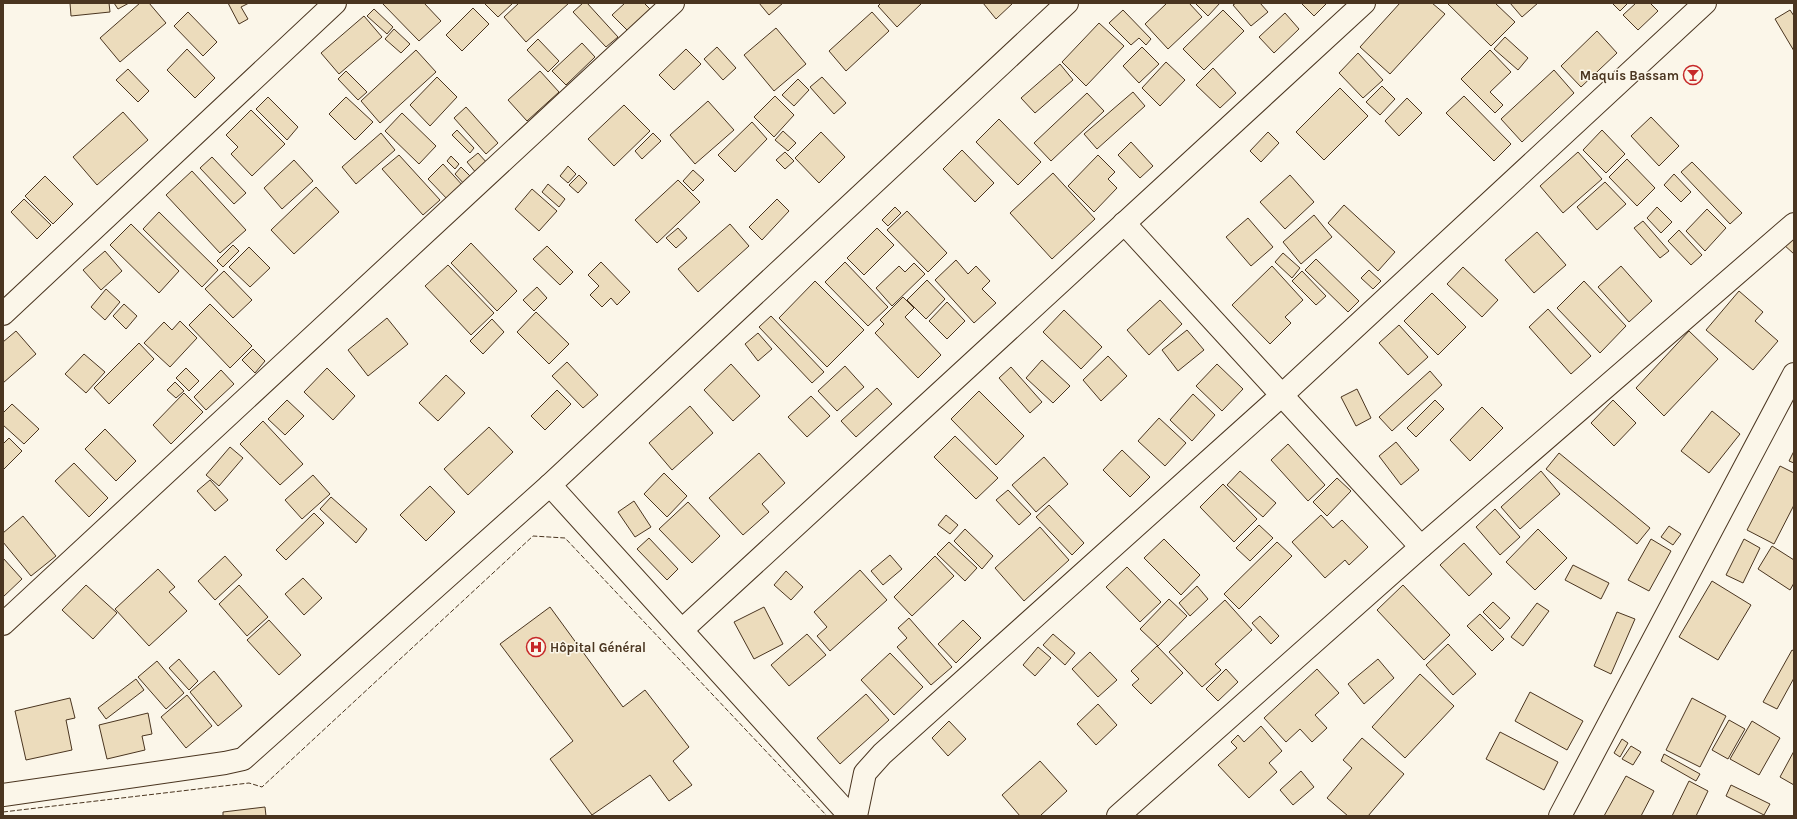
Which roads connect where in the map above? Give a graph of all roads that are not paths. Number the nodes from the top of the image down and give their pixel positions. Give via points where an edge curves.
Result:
1 (335, 3) edge
2 (673, 3) edge
3 (1067, 3) edge
4 (1364, 3) edge
5 (1705, 3) edge
6 (1124, 223) junction
7 (1794, 224) edge
8 (3, 314) edge
9 (1794, 374) edge
10 (1282, 395) junction
11 (550, 485) junction
12 (1421, 547) junction
13 (3, 624) edge
14 (682, 630) junction
15 (3, 795) edge
16 (850, 816) edge
17 (856, 816) edge
18 (1118, 816) edge
19 (1560, 816) edge

1 - 8 street
2 - 13 street
3 - 11 street
4 - 6 street
5 - 10 street
6 - 10 street
6 - 14 street
7 - 12 street
9 - 19 street
10 - 12 street
10 - 17 street via 882,754 865,773
11 - 14 street
11 - 15 street via 243,759
12 - 18 street
14 - 16 street

